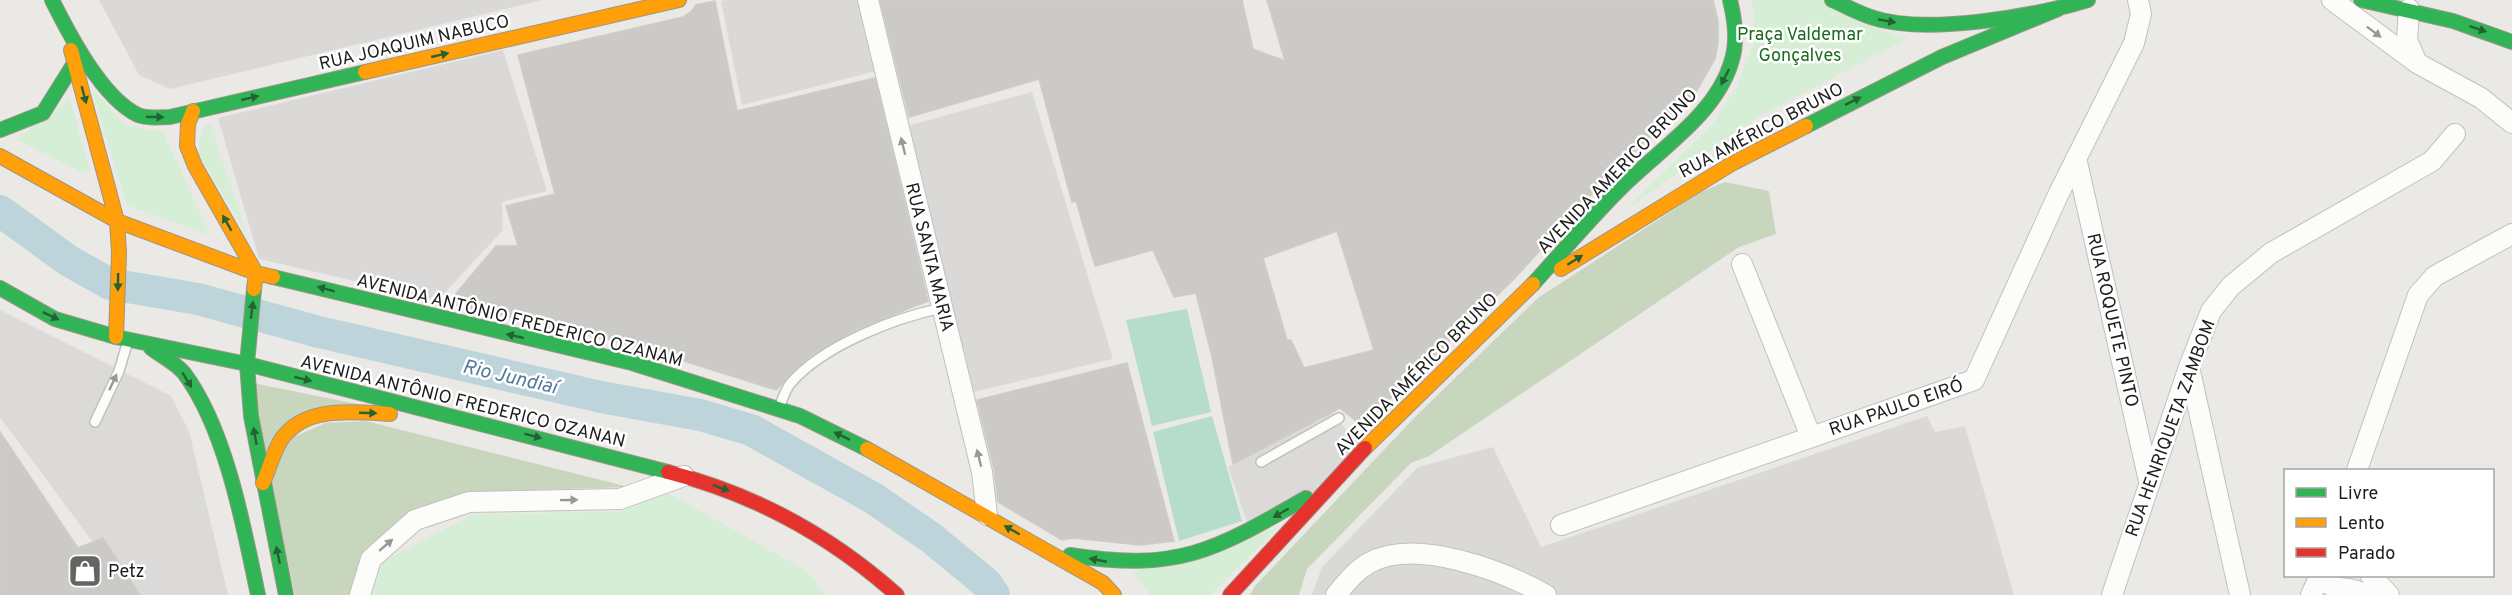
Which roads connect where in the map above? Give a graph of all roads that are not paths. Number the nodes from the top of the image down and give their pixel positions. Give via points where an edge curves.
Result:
1 (52, 0) edge
2 (679, 0) edge
3 (868, 0) edge
4 (1730, 0) edge
5 (1833, 0) edge
6 (2088, 0) edge
7 (2138, 0) edge
8 (2332, 0) edge
9 (2361, 0) edge
10 (2058, 9) junction
11 (2409, 9) junction
12 (61, 19) junction
13 (2512, 42) edge
14 (75, 62) junction
15 (2416, 63) junction
16 (193, 111) junction
17 (2512, 123) edge
18 (0, 130) edge
19 (2455, 134) dead end
20 (0, 156) edge
21 (2076, 158) junction
22 (117, 221) junction
23 (2512, 234) edge
24 (1742, 264) dead end
25 (256, 278) junction
26 (0, 288) edge
27 (1526, 292) junction
28 (942, 308) junction
29 (123, 338) junction
30 (143, 343) junction
31 (247, 364) junction
32 (2189, 367) junction
33 (778, 409) junction
34 (459, 417) junction
35 (1339, 418) dead end
36 (94, 422) dead end
37 (1811, 437) junction
38 (1261, 462) dead end
39 (2358, 469) edge
40 (684, 476) junction
41 (2149, 482) junction
42 (262, 483) junction
43 (1332, 483) junction
44 (987, 515) junction
45 (1561, 525) dead end
46 (1047, 550) junction
47 (2321, 577) edge
48 (2323, 577) edge
49 (2372, 577) edge
50 (2348, 587) edge
51 (258, 595) edge
52 (286, 595) edge
53 (360, 595) edge
54 (897, 595) edge
55 (1114, 595) edge
56 (1230, 595) edge
57 (1336, 595) edge
58 (1546, 595) edge
59 (2112, 595) edge
60 (2240, 595) edge
61 (2311, 595) edge
62 (2367, 595) edge
63 (2389, 595) edge

1 - 12 main road
16 -> 2 main road, RUA JOAQUIM NABUCO
28 -> 3 street, RUA SANTA MARIA
4 -> 27 main road, AVENIDA AMERICO BRUNO via 1735,46 1731,65 1710,102 1625,184
5 -> 10 main road via 1876,19 1941,26
6 - 10 main road
7 - 21 street, RUA PAULO EIRÓ via 2141,14 2134,43
8 -> 15 street
9 - 11 main road
27 -> 10 main road, RUA AMÉRICO BRUNO via 1733,163 1942,57
11 -> 13 main road via 2455,16
11 - 15 street via 2407,40
12 - 14 main road
12 -> 16 main road, RUA JOAQUIM NABUCO via 111,92 137,115 170,117
14 - 18 main road via 43,113
14 -> 22 main road
15 - 17 street via 2481,98
25 -> 16 main road via 187,146
19 - 32 street, RUA HENRIQUETA ZAMBOM via 2432,161 2271,254 2231,286 2211,311
20 - 22 main road, AVENIDA ANTÔNIO FREDERICO OZANAM
21 - 37 street, RUA PAULO EIRÓ via 1974,380
21 - 41 street, RUA ROQUETE PINTO
22 - 25 main road, AVENIDA ANTÔNIO FREDERICO OZANAM
22 -> 29 main road via 118,312
23 - 39 street via 2435,276 2418,295
24 - 37 street
31 -> 25 main road
33 -> 25 main road, AVENIDA ANTÔNIO FREDERICO OZANAM via 632,363 307,284
26 -> 29 main road, AVENIDA ANTÔNIO FREDERICO OZANAN via 55,318
27 - 43 main road, AVENIDA AMÉRICO BRUNO
28 - 33 lane via 921,312 855,339 813,362 789,385
44 -> 28 street, RUA SANTA MARIA via 982,472
29 - 30 main road, AVENIDA ANTÔNIO FREDERICO OZANAN
36 -> 29 lane via 118,371
30 - 31 main road, AVENIDA ANTÔNIO FREDERICO OZANAN
30 -> 51 main road via 183,372 202,405 218,441 241,515
31 -> 34 main road, AVENIDA ANTÔNIO FREDERICO OZANAN
42 -> 31 main road
32 - 41 street, RUA HENRIQUETA ZAMBOM
32 - 60 street
44 -> 33 main road, AVENIDA ANTÔNIO FREDERICO OZANAM via 891,461
34 -> 40 main road, AVENIDA ANTÔNIO FREDERICO OZANAN
42 -> 34 main road via 284,437 306,418 326,412
35 - 38 lane
37 - 45 street, RUA PAULO EIRÓ
53 -> 40 street via 371,559 416,519 469,502 620,499
40 -> 54 main road, AVENIDA ANTÔNIO FREDERICO OZANAN via 750,498 795,521
41 - 59 street, RUA HENRIQUETA ZAMBOM
52 -> 42 main road
43 -> 46 main road via 1233,540 1198,555 1166,562 1108,562
43 - 56 main road
46 -> 44 main road, AVENIDA ANTÔNIO FREDERICO OZANAM
46 - 55 main road, AVENIDA ANTÔNIO FREDERICO OZANAM via 1103,583
47 - 61 street
48 - 50 street via 2330,585
49 - 63 street
50 - 62 street
57 - 58 street via 1349,578 1371,562 1407,554 1484,568

